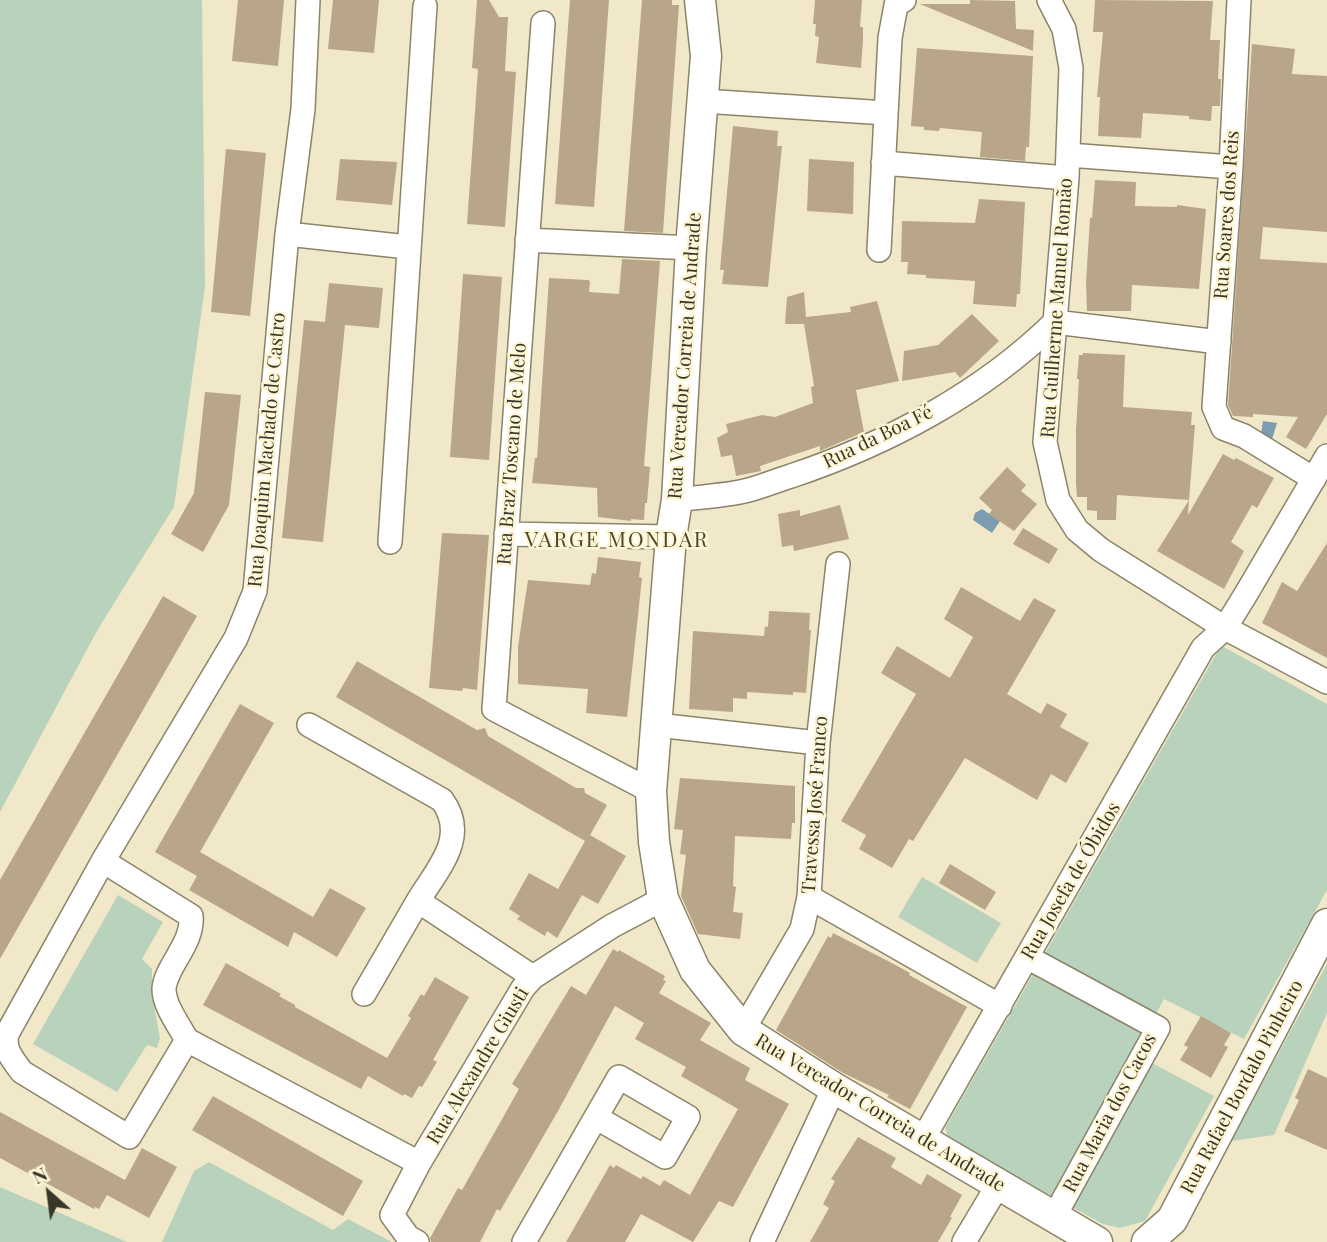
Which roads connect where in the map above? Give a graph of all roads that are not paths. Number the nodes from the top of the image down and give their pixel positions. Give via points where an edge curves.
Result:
1 (308, 0) edge
2 (700, 0) edge
3 (904, 0) edge
4 (1049, 0) edge
5 (1239, 0) edge
6 (425, 6) dead end
7 (542, 23) dead end
8 (702, 101) junction
9 (886, 113) junction
10 (883, 163) junction
11 (1068, 167) junction
12 (1231, 167) junction
13 (287, 234) junction
14 (527, 240) junction
15 (408, 247) junction
16 (691, 248) junction
17 (878, 250) dead end
18 (1055, 322) junction
19 (1219, 342) junction
20 (1327, 456) edge
21 (1314, 479) junction
22 (677, 500) junction
23 (506, 534) junction
24 (671, 537) junction
25 (390, 541) dead end
26 (838, 564) dead end
27 (1225, 628) junction
28 (1327, 682) edge
29 (309, 726) dead end
30 (657, 726) junction
31 (818, 743) junction
32 (651, 791) junction
33 (103, 861) junction
34 (809, 897) junction
35 (663, 899) junction
36 (418, 901) junction
37 (1327, 924) edge
38 (1027, 957) junction
39 (533, 977) junction
40 (365, 994) dead end
41 (1000, 1006) junction
42 (743, 1030) junction
43 (187, 1040) junction
44 (834, 1088) junction
45 (597, 1118) dead end
46 (923, 1139) junction
47 (419, 1163) junction
48 (998, 1185) junction
49 (1054, 1217) junction
50 (417, 1242) edge
51 (524, 1242) edge
52 (762, 1242) edge
53 (964, 1242) edge
54 (1097, 1242) edge
55 (1147, 1242) edge

1 - 13 street, Rua Joaquim Machado de Castro via 303,109
2 - 8 street, Rua Vereador Correia de Andrade via 706,56
3 - 9 street via 895,5
4 - 11 street, Rua Guilherme Manuel Romão via 1063,29 1071,68
5 - 12 street, Rua Soares dos Reis
6 - 15 street
7 - 14 street, Rua Braz Toscano de Melo
8 - 9 street
8 - 16 street, Rua Vereador Correia de Andrade
9 - 10 street
10 - 11 street
10 - 17 street
11 - 12 street
11 - 18 street, Rua Guilherme Manuel Romão
12 - 19 street, Rua Soares dos Reis
13 - 15 street
13 - 33 street, Rua Joaquim Machado de Castro via 255,591 236,638
14 - 16 street
14 - 23 street, Rua Braz Toscano de Melo
15 - 25 street
16 - 22 street, Rua Vereador Correia de Andrade
18 - 19 street
18 - 22 street, Rua da Boa Fé via 977,385 862,449 741,492
18 - 27 street, Rua Guilherme Manuel Romão via 1045,442 1058,500 1077,530 1101,550
19 - 21 street, Rua Soares dos Reis via 1214,407 1223,428
20 - 21 street, Rua Josefa de Óbidos
21 - 27 street, Rua Josefa de Óbidos
22 - 24 street, Rua Vereador Correia de Andrade
23 - 24 street
23 - 32 street, Rua Braz Toscano de Melo via 494,709
24 - 30 street, Rua Vereador Correia de Andrade
26 - 31 street, Travessa José Franco
27 - 28 street, Rua Guilherme Manuel Romão
27 - 38 street, Rua Josefa de Óbidos via 1203,648
29 - 36 street via 432,793 450,811 453,839
30 - 31 street
30 - 32 street, Rua Vereador Correia de Andrade
31 - 34 street, Travessa José Franco
32 - 35 street, Rua Vereador Correia de Andrade
33 - 43 street via 191,916 192,927 164,987 166,1001
33 - 43 street, Rua Joaquim Machado de Castro via 7,1034 10,1056 22,1072 129,1138
34 - 41 street
34 - 42 street, Travessa José Franco via 802,929
35 - 39 street, Rua Alexandre Giusti
35 - 42 street, Rua Vereador Correia de Andrade via 695,970
36 - 39 street
36 - 40 street
37 - 55 street, Rua Rafael Bordalo Pinheiro via 1172,1220
38 - 41 street, Rua Josefa de Óbidos
38 - 49 street, Rua Maria dos Cacos via 1158,1028
39 - 47 street, Rua Alexandre Giusti
41 - 46 street, Rua Josefa de Óbidos
42 - 44 street, Rua Vereador Correia de Andrade
43 - 47 street
44 - 46 street, Rua Vereador Correia de Andrade
44 - 52 street
45 - 51 street
46 - 48 street, Rua Vereador Correia de Andrade
47 - 50 street, Rua Alexandre Giusti via 392,1216
48 - 49 street, Rua Vereador Correia de Andrade
48 - 53 street
49 - 54 street, Rua Vereador Correia de Andrade

